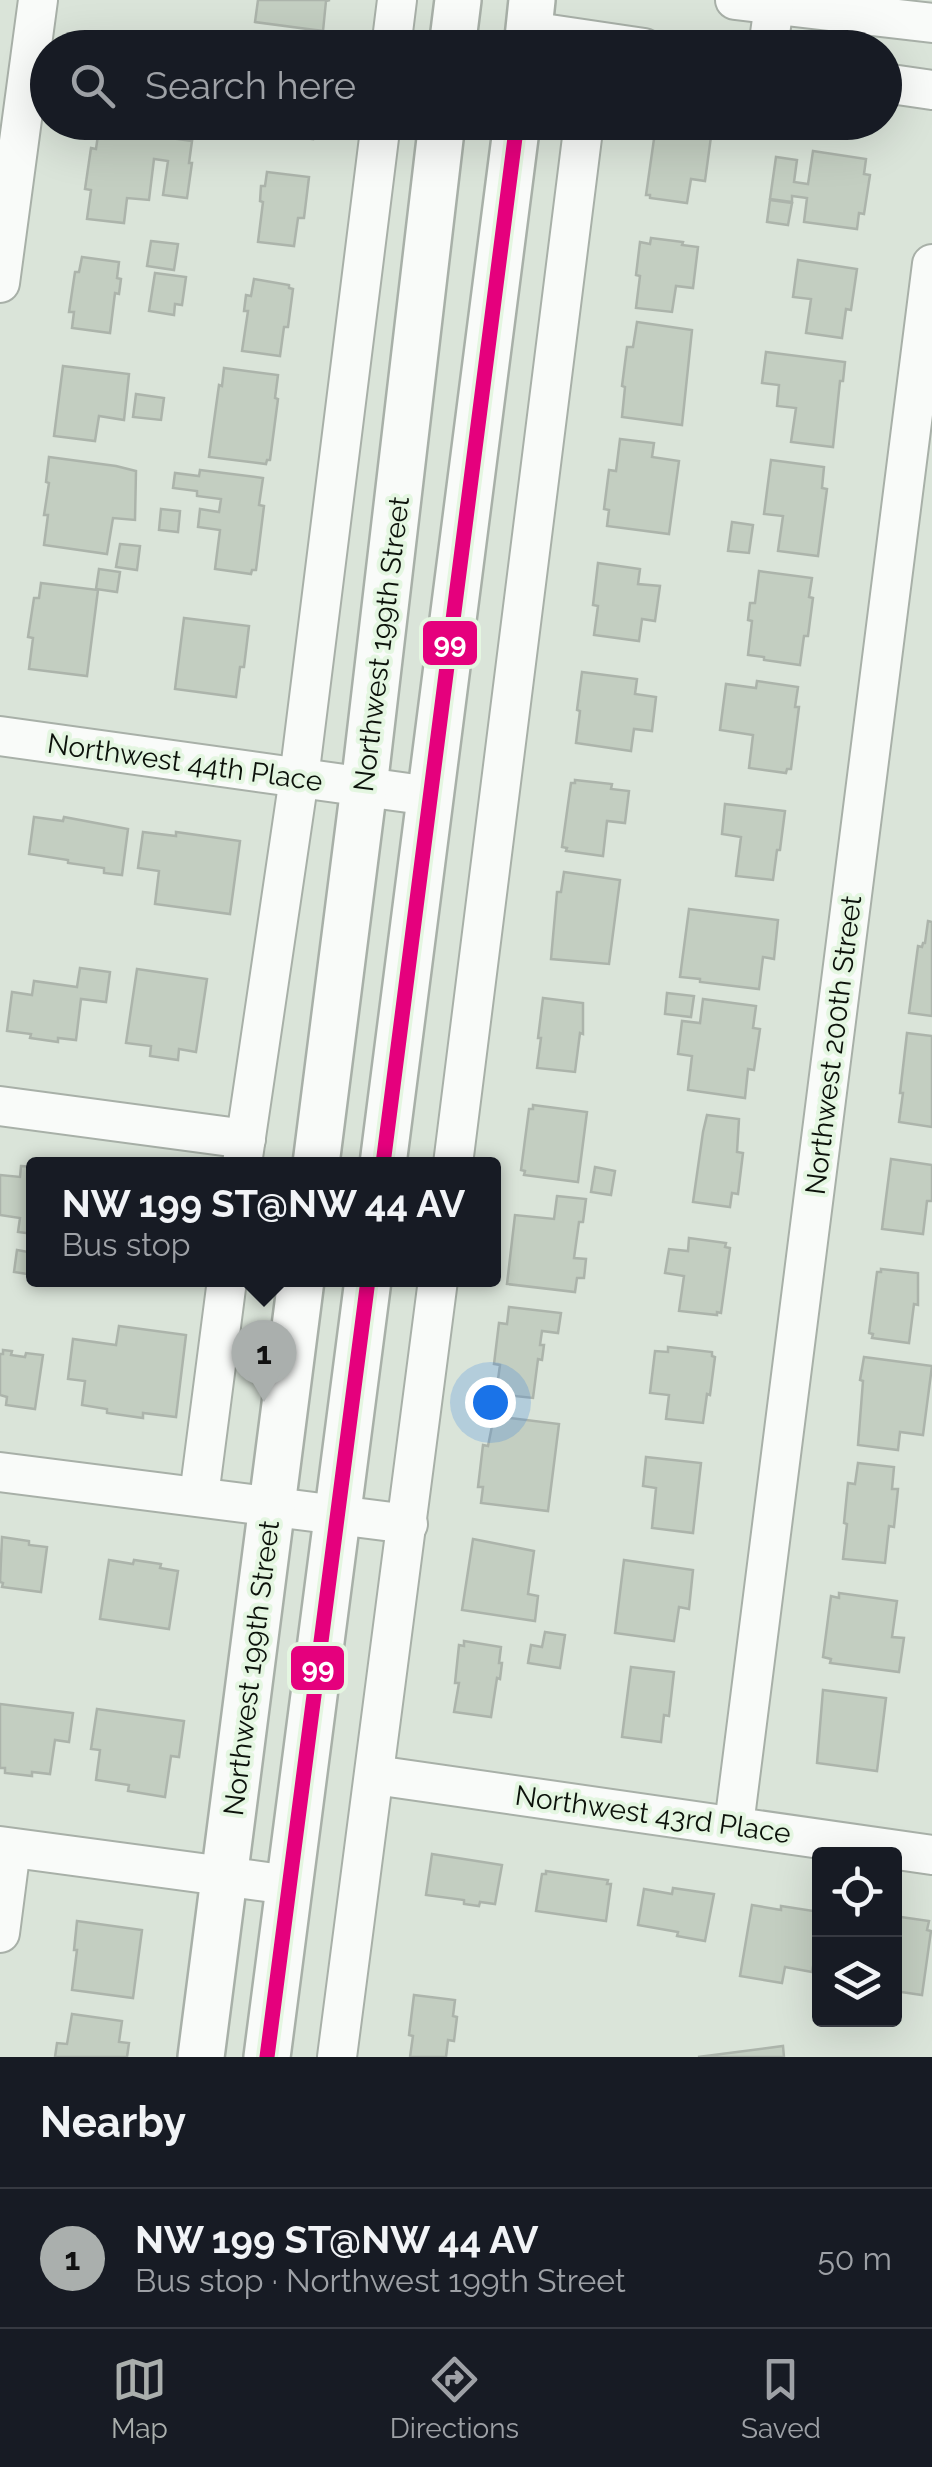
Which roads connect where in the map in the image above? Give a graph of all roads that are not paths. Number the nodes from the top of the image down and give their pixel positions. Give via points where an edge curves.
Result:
1 (38, 0) edge
2 (397, 0) edge
3 (458, 0) edge
4 (735, 0) edge
5 (774, 5) junction
6 (932, 24) edge
7 (34, 30) edge
8 (393, 30) edge
9 (454, 30) edge
10 (771, 30) edge
11 (30, 60) edge
12 (902, 86) edge
13 (932, 90) edge
14 (379, 140) edge
15 (440, 140) edge
16 (515, 140) edge
17 (582, 140) edge
18 (932, 264) edge
19 (0, 283) edge
20 (0, 736) edge
21 (299, 778) junction
22 (364, 786) junction
23 (430, 796) junction
24 (0, 1106) edge
25 (244, 1152) edge
26 (317, 1157) edge
27 (384, 1157) edge
28 (454, 1157) edge
29 (226, 1287) edge
30 (300, 1287) edge
31 (367, 1287) edge
32 (437, 1287) edge
33 (0, 1472) edge
34 (199, 1496) junction
35 (272, 1506) junction
36 (338, 1515) junction
37 (408, 1524) junction
38 (375, 1775) junction
39 (734, 1826) junction
40 (6, 1847) edge
41 (932, 1854) edge
42 (225, 1876) junction
43 (289, 1884) junction
44 (0, 1933) edge
45 (201, 2057) edge
46 (267, 2057) edge
47 (338, 2057) edge

1 - 7 street
2 - 8 street
3 - 9 main road
4 - 5 street
5 - 6 street
5 - 10 street
11 - 19 street
12 - 13 street
14 - 21 street
15 - 22 main road, Northwest 199th Street
16 - 23 main road
17 - 28 street
18 - 39 street, Northwest 200th Street
20 - 21 street, Northwest 44th Place
21 - 22 street, Northwest 44th Place
21 - 25 street
22 - 23 street, Northwest 44th Place
22 - 26 main road, Northwest 199th Street
23 - 27 main road
24 - 25 street
29 - 34 street
30 - 35 main road, Northwest 199th Street
31 - 36 main road
32 - 37 street
33 - 34 street
34 - 35 street
35 - 36 street
35 - 42 main road, Northwest 199th Street
36 - 37 street
36 - 43 main road
37 - 38 street
38 - 39 street, Northwest 43rd Place
38 - 47 street
39 - 41 street, Northwest 43rd Place
40 - 42 street
40 - 44 street
42 - 43 street
42 - 45 main road, Northwest 199th Street
43 - 46 main road

